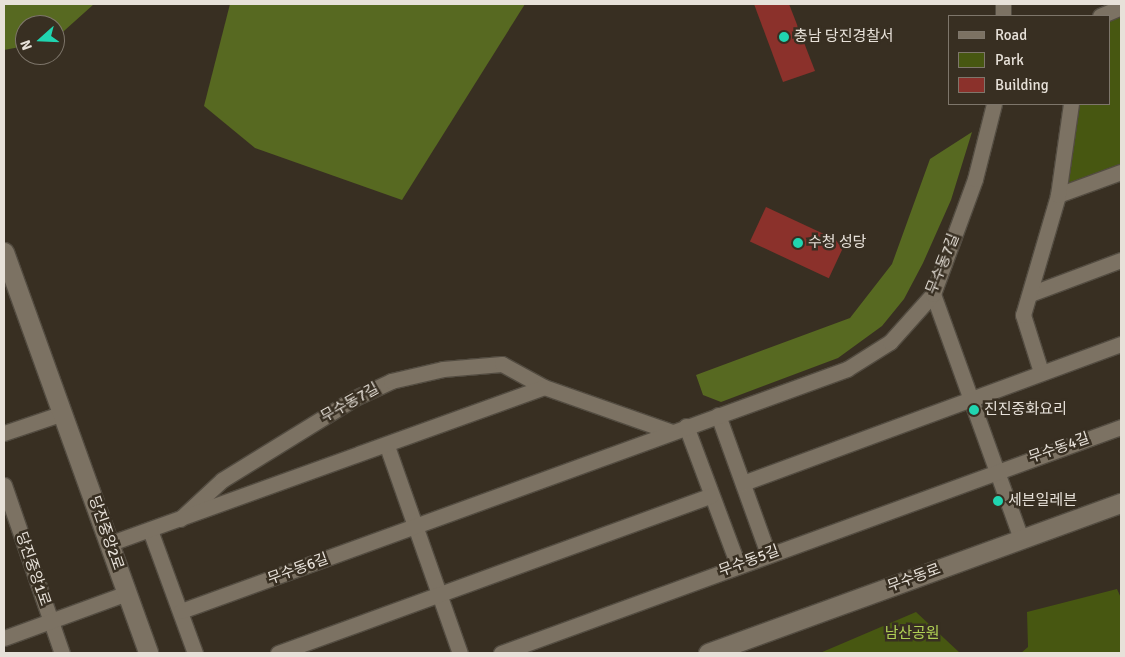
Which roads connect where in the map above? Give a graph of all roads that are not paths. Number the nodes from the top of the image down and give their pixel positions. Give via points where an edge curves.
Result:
1 (1121, 7) edge
2 (1102, 15) edge
3 (994, 105) edge
4 (1071, 105) edge
5 (1121, 172) edge
6 (1058, 195) junction
7 (4, 252) edge
8 (1121, 260) edge
9 (933, 294) junction
10 (1030, 294) junction
11 (1121, 344) edge
12 (1041, 372) junction
13 (544, 387) junction
14 (971, 398) junction
15 (63, 413) junction
16 (718, 415) junction
17 (686, 426) junction
18 (1121, 427) edge
19 (669, 431) junction
20 (4, 433) edge
21 (387, 446) junction
22 (998, 469) junction
23 (744, 484) junction
24 (4, 485) edge
25 (712, 495) junction
26 (1121, 503) edge
27 (180, 519) junction
28 (416, 527) junction
29 (150, 530) junction
30 (1021, 539) junction
31 (111, 543) junction
32 (768, 554) junction
33 (738, 565) junction
34 (127, 593) junction
35 (440, 595) junction
36 (181, 610) junction
37 (51, 621) junction
38 (4, 638) edge
39 (62, 653) edge
40 (148, 653) edge
41 (196, 653) edge
42 (278, 653) edge
43 (460, 653) edge
44 (501, 653) edge
45 (708, 653) edge

1 - 2 street
3 - 9 street, 무수동7길 via 975,179
4 - 6 street
5 - 6 street
6 - 10 street
7 - 15 street, 당진중앙2로
8 - 10 street
9 - 14 street
9 - 16 street, 무수동7길 via 890,342 848,369
10 - 12 street via 1023,315
11 - 12 street
12 - 14 street
13 - 19 street, 무수동7길
13 - 21 street, 무수동7길
13 - 27 street, 무수동7길 via 502,364 443,368 391,381 355,398 222,480
14 - 22 street
14 - 23 street
15 - 20 street
15 - 31 street, 당진중앙2로
16 - 17 street, 무수동7길
16 - 23 street
17 - 19 street, 무수동7길
17 - 25 street
18 - 22 street, 무수동4길
19 - 28 street, 무수동7길
21 - 27 street, 무수동7길
21 - 28 street
22 - 30 street
22 - 32 street, 무수동5길
23 - 32 street
24 - 37 street, 당진중앙1로
25 - 33 street
25 - 35 street
26 - 30 street, 무수동로
27 - 29 street, 무수동7길
28 - 35 street
28 - 36 street, 무수동6길
29 - 31 street, 무수동7길
29 - 36 street
30 - 45 street, 무수동로
31 - 34 street, 당진중앙2로
32 - 33 street, 무수동5길
33 - 44 street, 무수동5길
34 - 37 street
34 - 40 street, 당진중앙2로
35 - 42 street
35 - 43 street
36 - 41 street
37 - 38 street
37 - 39 street, 당진중앙1로

